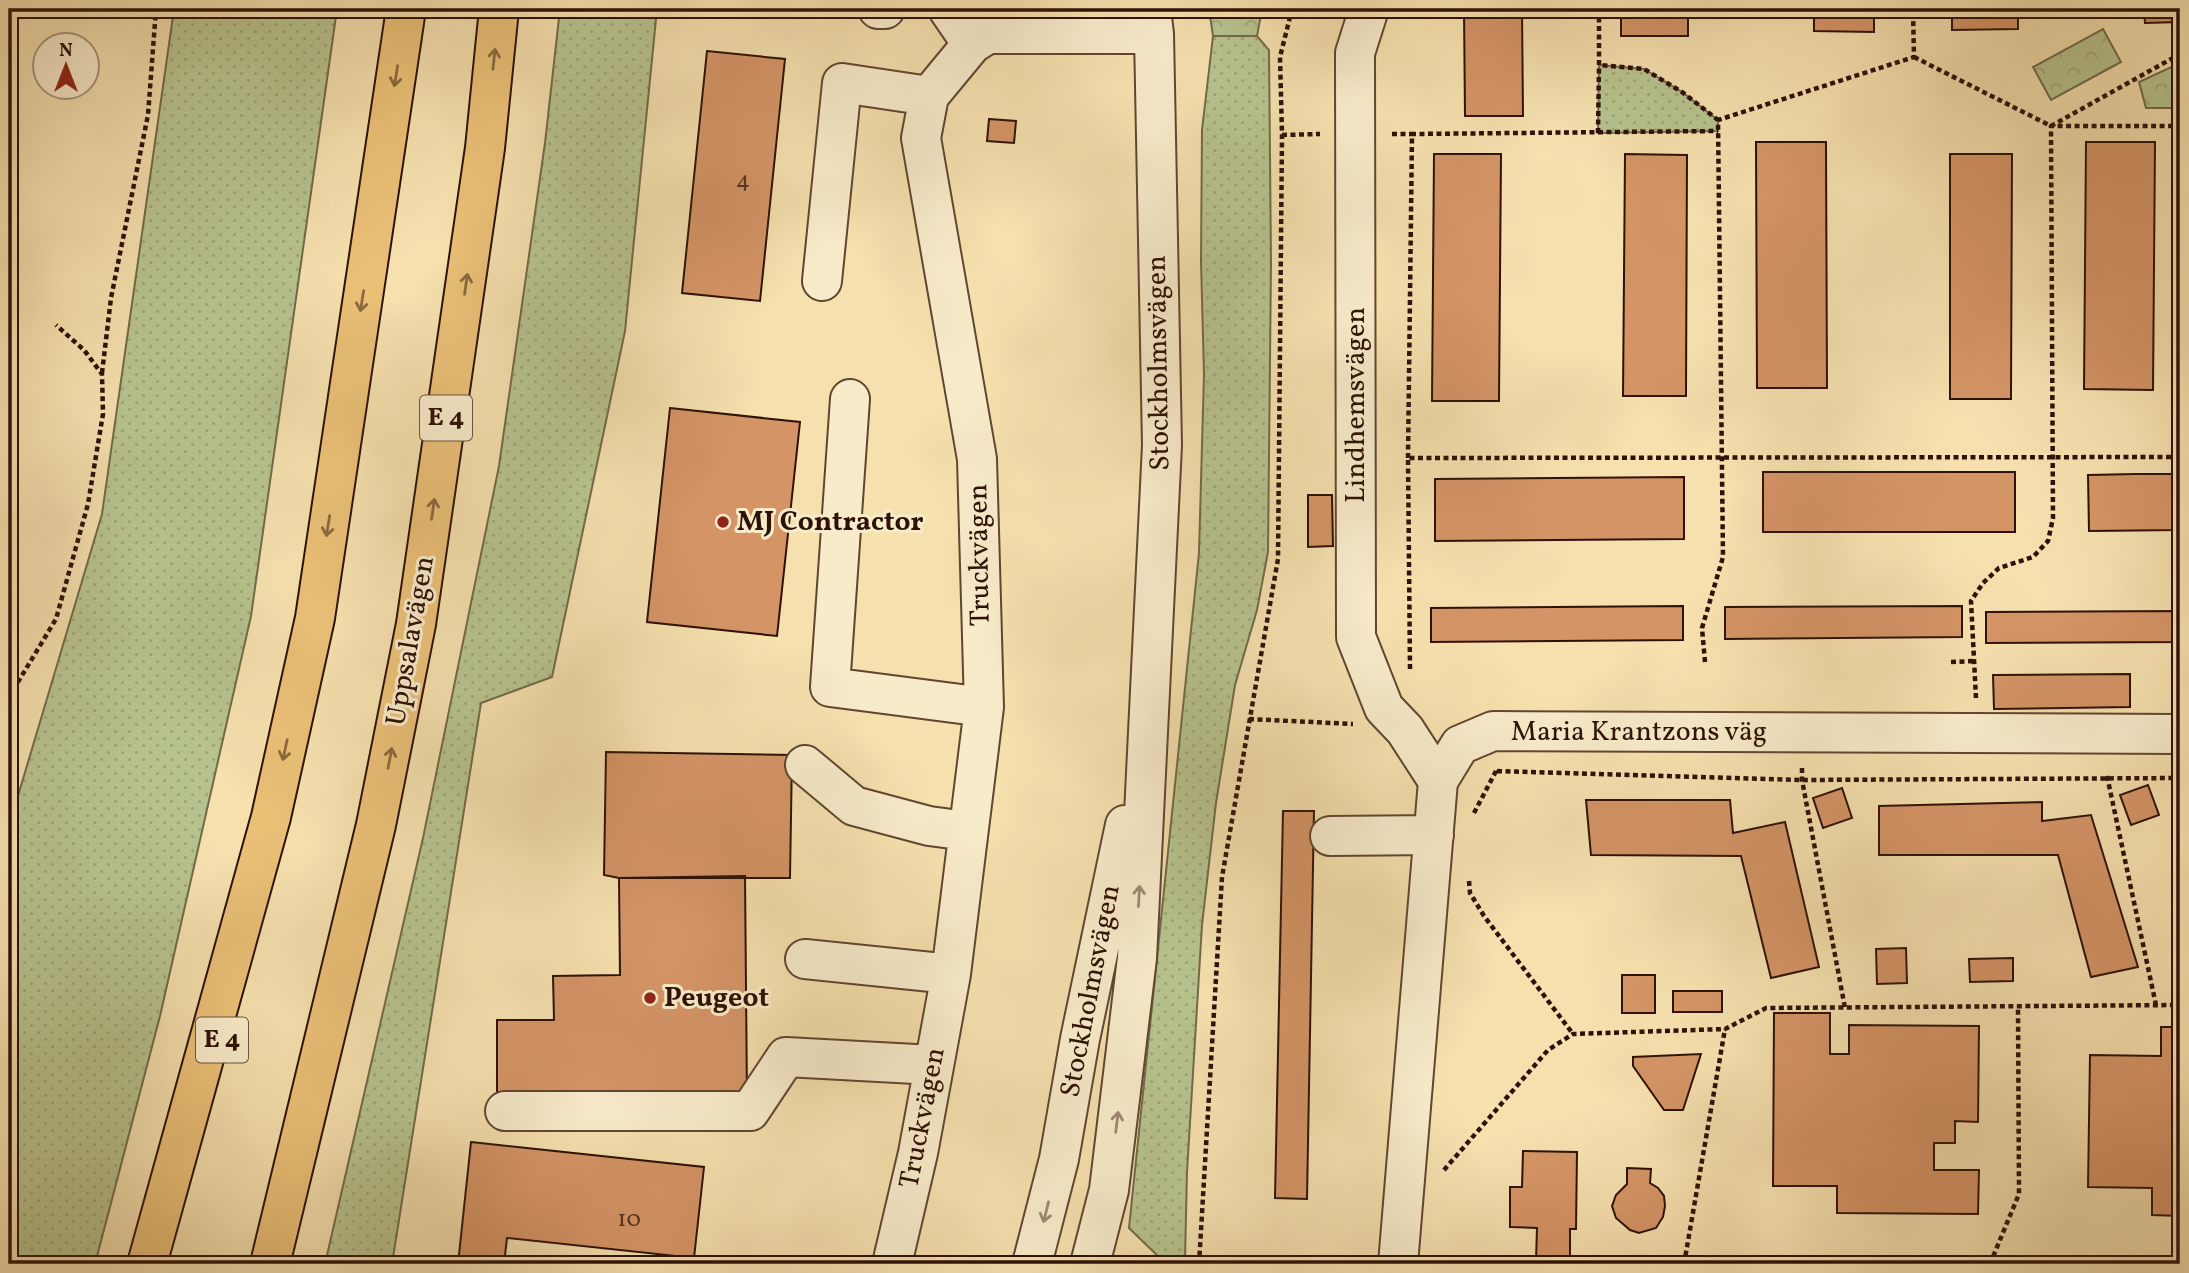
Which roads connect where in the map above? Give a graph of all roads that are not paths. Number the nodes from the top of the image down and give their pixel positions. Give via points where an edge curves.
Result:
1 (406, 9) edge
2 (499, 9) edge
3 (878, 9) edge
4 (885, 9) edge
5 (948, 9) edge
6 (1369, 9) edge
7 (1152, 21) edge
8 (972, 44) junction
9 (929, 96) junction
10 (822, 281) dead end
11 (850, 398) dead end
12 (984, 706) junction
13 (1148, 717) junction
14 (2180, 734) edge
15 (805, 765) dead end
16 (1438, 781) junction
17 (271, 817) junction
18 (376, 825) junction
19 (967, 831) junction
20 (1330, 835) dead end
21 (1433, 835) junction
22 (805, 959) dead end
23 (951, 974) junction
24 (934, 1065) junction
25 (505, 1111) dead end
26 (147, 1264) edge
27 (174, 1264) edge
28 (270, 1264) edge
29 (288, 1264) edge
30 (892, 1264) edge
31 (1032, 1264) edge
32 (1090, 1264) edge
33 (1398, 1264) edge

1 -> 17 highway, E 4 via 314,618
18 -> 2 highway, Uppsalavägen / E 4 via 416,624 485,148
3 - 4 street
5 - 8 street
6 - 16 street, Lindhemsvägen via 1355,53 1356,638 1384,708 1405,730
7 - 8 street via 988,34
7 - 13 street, Stockholmsvägen via 1162,445
8 - 9 street, Truckvägen
9 - 10 street via 842,83
9 - 12 street, Truckvägen via 921,138 977,459
11 - 12 street via 830,687
12 - 19 street, Truckvägen
13 -> 31 street, Stockholmsvägen via 1082,1026 1059,1159
32 -> 13 street, Stockholmsvägen via 1109,1190 1137,958
14 - 16 street, Maria Krantzons väg via 1493,731 1460,745
15 - 19 street via 854,806
16 - 21 street, Maria Krantzons väg
17 - 26 highway
17 - 27 highway, E 4
18 - 28 highway, Uppsalavägen / E 4
18 - 29 highway
19 - 23 street, Truckvägen
20 - 21 street
21 - 33 street, Maria Krantzons väg
22 - 23 street
23 - 24 street, Truckvägen
24 - 25 street via 786,1057 750,1111
24 - 30 street, Truckvägen

